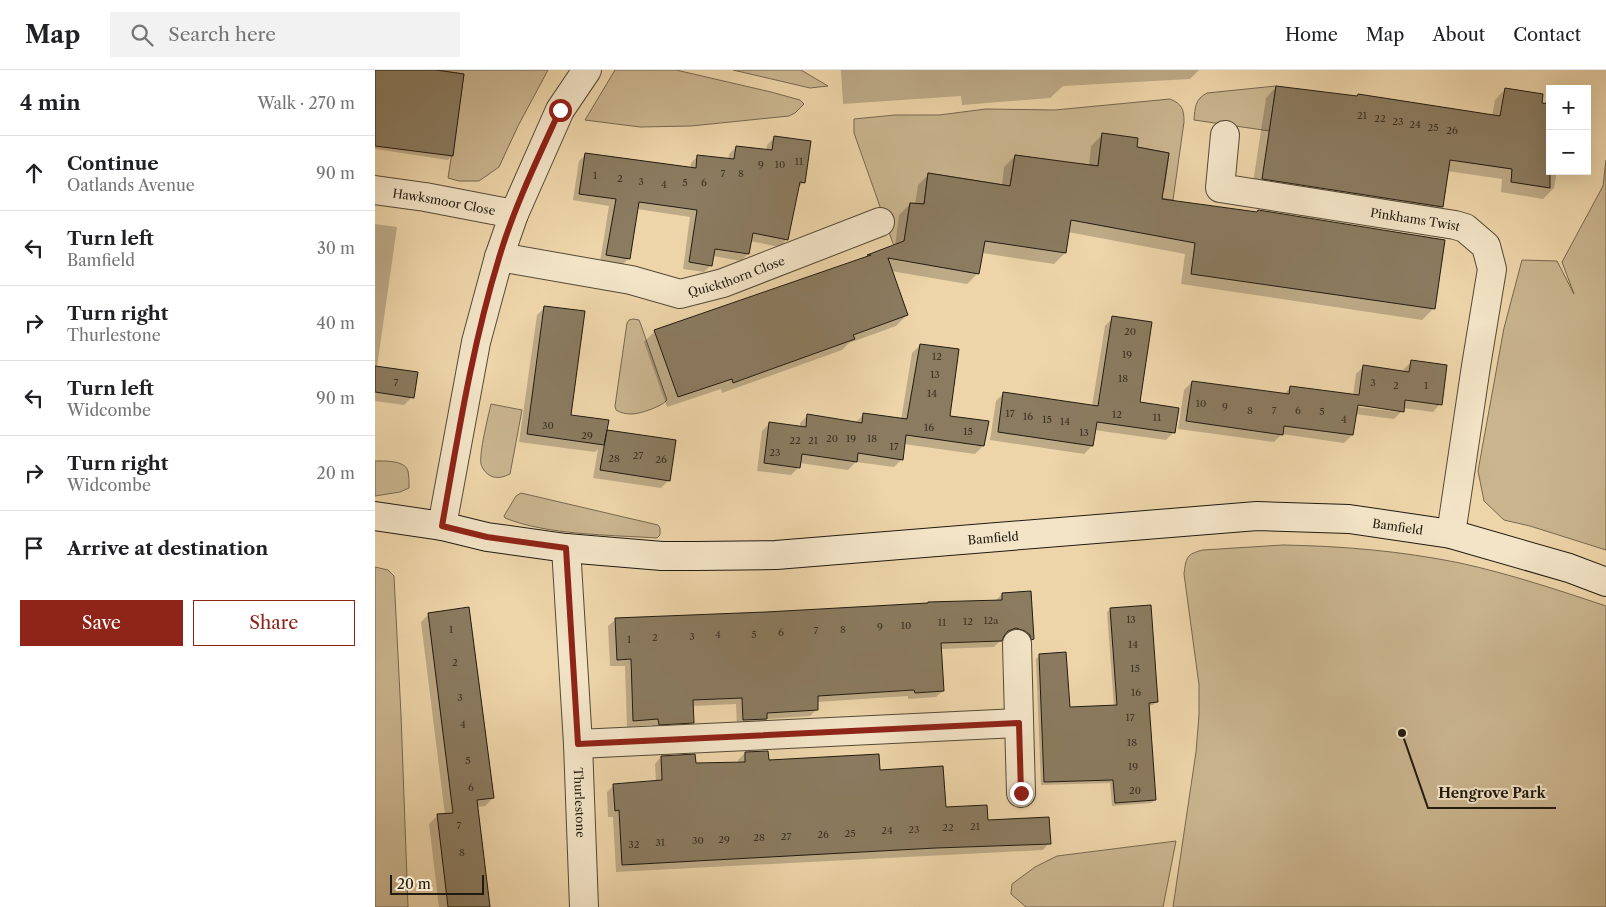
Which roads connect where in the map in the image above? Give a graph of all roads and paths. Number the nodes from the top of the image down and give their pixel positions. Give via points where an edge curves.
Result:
1 (587, 70) edge
2 (1225, 136) dead end
3 (375, 190) edge
4 (514, 214) junction
5 (880, 222) dead end
6 (499, 257) junction
7 (375, 516) edge
8 (442, 526) junction
9 (1451, 534) junction
10 (566, 548) junction
11 (1606, 582) edge
12 (1017, 644) dead end
13 (1019, 723) junction
14 (578, 744) junction
15 (1021, 793) dead end
16 (584, 907) edge

1 - 4 street via 560,110
2 - 9 street, Pinkhams Twist via 1220,188 1455,225 1465,228 1486,246 1492,269
3 - 4 street, Hawksmoor Close via 425,196
4 - 6 street
5 - 6 street, Quickthorn Close via 723,283 680,294 631,280
6 - 8 street via 476,342
7 - 8 street, Bamfield
8 - 10 street, Bamfield via 487,537
9 - 10 street, Bamfield via 1349,519 1257,516 776,555 663,556
9 - 11 street, Bamfield
10 - 14 street, Thurlestone
12 - 13 street
13 - 14 street
13 - 15 street
14 - 16 street, Thurlestone

